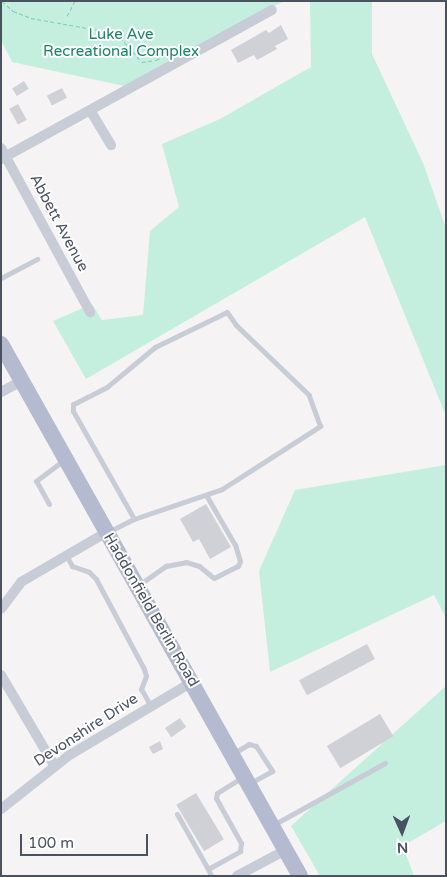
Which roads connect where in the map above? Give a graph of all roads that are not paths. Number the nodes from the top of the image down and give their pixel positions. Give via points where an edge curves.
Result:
1 (272, 10) dead end
2 (90, 110) junction
3 (111, 145) dead end
4 (3, 155) edge
5 (37, 259) dead end
6 (1, 278) edge
7 (90, 312) dead end
8 (1, 344) edge
9 (22, 381) junction
10 (1, 392) edge
11 (66, 460) junction
12 (206, 495) junction
13 (49, 504) dead end
14 (134, 519) junction
15 (107, 532) junction
16 (66, 555) junction
17 (137, 585) junction
18 (1, 609) edge
19 (1, 675) edge
20 (192, 682) junction
21 (151, 706) junction
22 (233, 754) junction
23 (385, 763) dead end
24 (54, 766) junction
25 (247, 779) junction
26 (1, 809) edge
27 (177, 814) dead end
28 (273, 825) junction
29 (286, 850) junction
30 (208, 869) junction
31 (211, 876) edge
32 (237, 876) edge
33 (300, 876) edge

1 - 2 street
2 - 3 street
2 - 4 street
4 - 7 street, Abbett Avenue
5 - 6 lane
8 - 9 main road, Haddonfield Berlin Road
9 - 10 street
9 - 11 main road, Haddonfield Berlin Road
11 - 13 lane via 38,477 36,484
11 - 15 main road, Haddonfield Berlin Road
12 - 14 lane
12 - 14 lane via 239,479 320,426 309,395 236,325 227,312 154,346 107,387 72,404
12 - 17 lane via 235,545 240,561 238,566 220,578 214,578 199,566 180,563 166,566
14 - 15 lane
15 - 16 street
15 - 17 main road, Haddonfield Berlin Road
16 - 18 street via 21,582
16 - 21 lane via 72,566 89,572 96,579 144,669 146,676 141,689
17 - 20 main road, Haddonfield Berlin Road
19 - 24 street
20 - 21 street, Devonshire Drive
20 - 22 main road, Haddonfield Berlin Road
21 - 24 street, Devonshire Drive
22 - 25 main road, Haddonfield Berlin Road
22 - 25 lane via 249,744 256,746 272,771
23 - 28 lane
24 - 26 street, Devonshire Drive via 18,799
25 - 28 main road, Haddonfield Berlin Road
25 - 30 lane via 217,793 216,798 241,843 240,851
27 - 30 lane
28 - 29 main road, Haddonfield Berlin Road
29 - 32 street
29 - 33 main road, Haddonfield Berlin Road
30 - 31 lane

